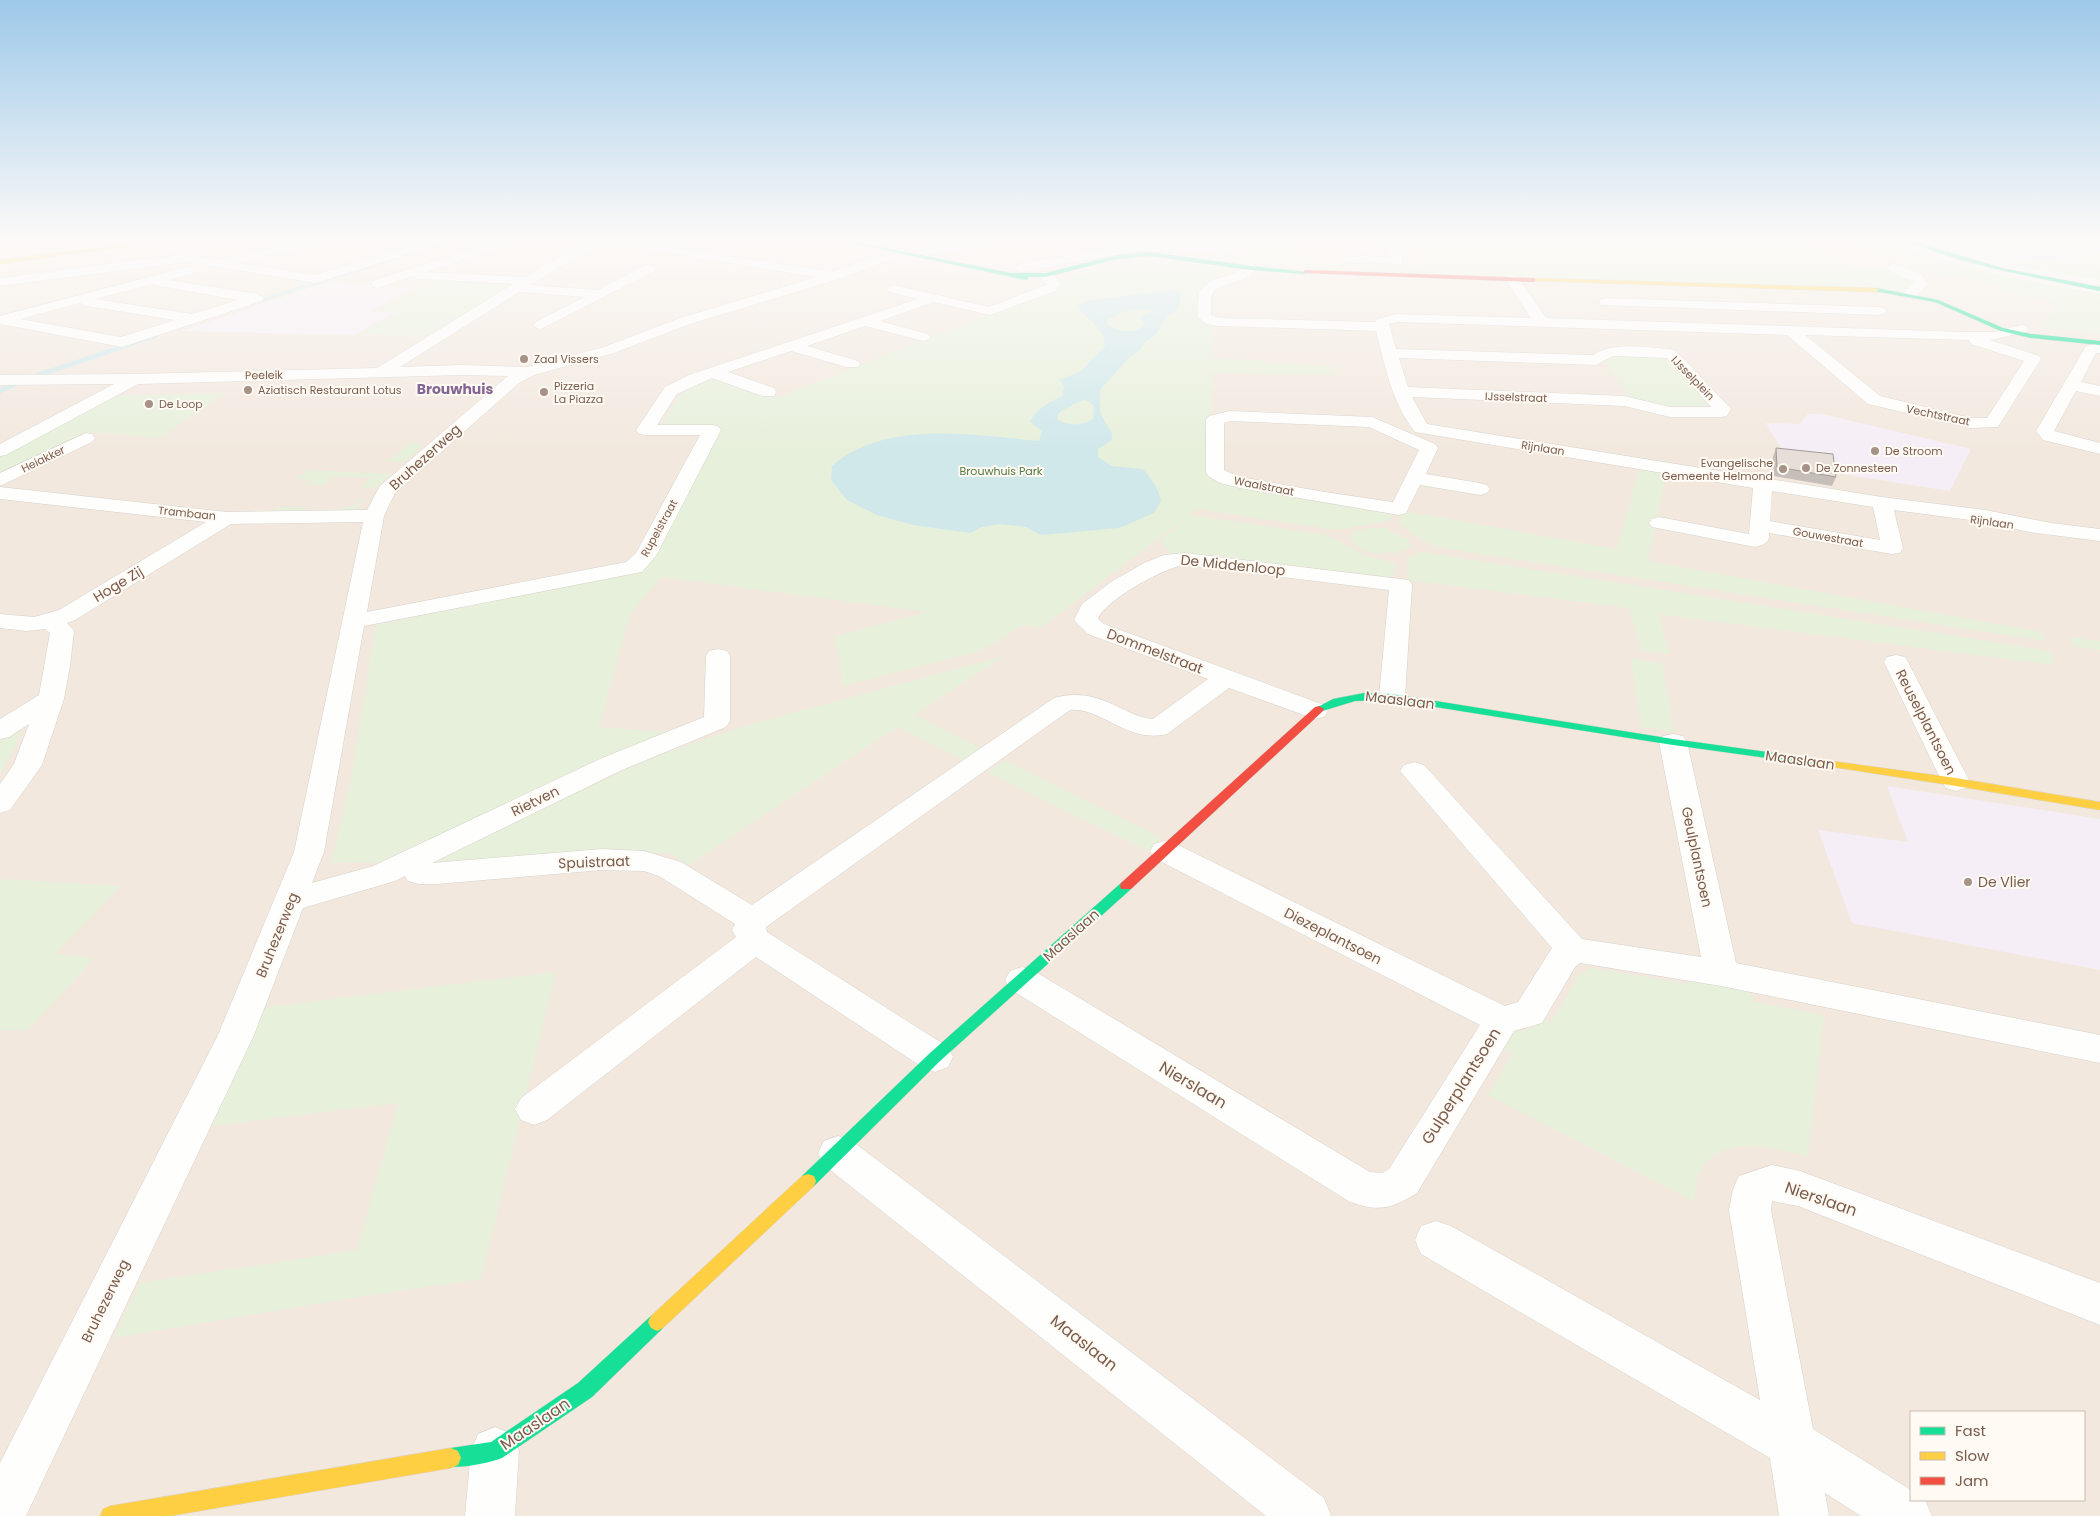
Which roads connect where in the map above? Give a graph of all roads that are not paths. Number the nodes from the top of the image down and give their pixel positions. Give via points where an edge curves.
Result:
1 (32, 311) edge
2 (142, 311) edge
3 (219, 311) edge
4 (480, 311) edge
5 (568, 311) edge
6 (719, 311) edge
7 (897, 311) edge
8 (1204, 311) edge
9 (1533, 311) edge
10 (1653, 311) edge
11 (1843, 311) edge
12 (1870, 311) edge
13 (1879, 311) dead end
14 (1961, 311) edge
15 (3, 318) edge
16 (194, 319) junction
17 (864, 322) junction
18 (1541, 322) junction
19 (541, 325) dead end
20 (1664, 326) junction
21 (1382, 327) junction
22 (1790, 330) junction
23 (2017, 330) junction
24 (1870, 333) junction
25 (1962, 336) junction
26 (923, 337) dead end
27 (2100, 338) edge
28 (2100, 343) edge
29 (792, 346) junction
30 (2100, 348) edge
31 (1389, 353) junction
32 (852, 364) dead end
33 (381, 372) junction
34 (528, 372) junction
35 (712, 372) junction
36 (136, 379) junction
37 (0, 380) edge
38 (2070, 385) junction
39 (2100, 391) edge
40 (768, 392) dead end
41 (1403, 392) junction
42 (1629, 401) joint
43 (1421, 428) junction
44 (1398, 433) junction
45 (86, 438) dead end
46 (2100, 449) edge
47 (0, 451) edge
48 (1413, 478) junction
49 (0, 480) edge
50 (1763, 483) junction
51 (1480, 489) dead end
52 (0, 493) edge
53 (1882, 503) junction
54 (374, 516) junction
55 (228, 518) junction
56 (1659, 523) dead end
57 (1759, 525) junction
58 (2100, 535) edge
59 (1086, 620) joint
60 (0, 621) edge
61 (355, 621) junction
62 (51, 622) junction
63 (718, 656) dead end
64 (1896, 662) dead end
65 (1226, 678) junction
66 (1392, 697) junction
67 (51, 699) junction
68 (1315, 711) junction
69 (0, 731) edge
70 (1673, 742) junction
71 (1414, 771) dead end
72 (1956, 782) junction
73 (0, 804) edge
74 (2100, 806) edge
75 (1164, 851) junction
76 (419, 874) dead end
77 (291, 900) junction
78 (754, 930) junction
79 (1573, 950) junction
80 (1721, 973) junction
81 (1022, 980) junction
82 (1502, 1020) junction
83 (2100, 1049) edge
84 (935, 1057) junction
85 (534, 1109) dead end
86 (838, 1152) junction
87 (1364, 1190) joint
88 (1436, 1240) dead end
89 (2100, 1304) edge
90 (1790, 1443) junction
91 (495, 1451) junction
92 (0, 1516) edge
93 (110, 1516) edge
94 (490, 1516) edge
95 (1306, 1516) edge
96 (1804, 1516) edge
97 (1907, 1516) edge

1 - 15 street
2 - 16 street
3 - 16 street
4 - 33 street
5 - 19 street
6 - 34 street via 608,350
7 - 17 street, Rupelstraat
8 - 21 street via 1204,316 1219,322
9 - 18 street
10 - 20 street
11 - 24 street
12 - 13 street
14 - 23 street
15 - 16 street via 122,342
17 - 26 street
17 - 29 street, Rupelstraat
18 - 20 street
18 - 21 street via 1396,318 1382,322
20 - 22 street
21 - 31 street
22 - 24 street
22 - 25 street, Vechtstraat via 1874,400 1971,423 1992,423 2033,359
23 - 25 street via 1994,336
23 - 27 street
23 - 28 street via 2046,338
24 - 25 street
29 - 32 street
29 - 35 street, Rupelstraat
30 - 38 street via 2091,349
31 - 41 street
31 - 42 street, IJsselplein via 1596,360 1618,351 1670,354 1722,409 1712,414 1670,412
33 - 34 street, Peeleik
33 - 36 street, Peeleik
34 - 54 street, Bruhezerweg via 483,405 387,490
35 - 40 street
35 - 61 street, Rupelstraat via 671,391 645,430 712,430 645,556 634,566
36 - 37 street, Peeleik
36 - 47 street
38 - 39 street
38 - 46 street via 2045,433
41 - 42 street, IJsselstraat
41 - 43 street via 1415,422
43 - 44 street
43 - 50 street, Rijnlaan
44 - 48 street, Waalstraat via 1429,448
44 - 48 street, Waalstraat via 1372,422 1220,417 1215,420 1215,472 1234,481 1399,509
45 - 49 street, Heiakker
48 - 51 street
50 - 53 street, Rijnlaan
50 - 57 street
52 - 55 street, Trambaan
53 - 57 street, Gouwestraat via 1892,548
53 - 58 street, Rijnlaan via 1988,522
54 - 55 street, Trambaan
54 - 61 street, Bruhezerweg
55 - 62 street, Hoge Zij
56 - 57 street via 1755,540 1759,539
59 - 65 street, Dommelstraat via 1096,629
59 - 66 street, De Middenloop via 1090,608 1119,587 1172,560 1205,560 1401,585
60 - 62 street, Hoge Zij via 30,625
61 - 77 street, Bruhezerweg via 309,852
62 - 67 street via 62,631
63 - 77 street, Rietven via 717,721 612,764 384,874
64 - 72 street, Reuselplantsoen
65 - 68 street, Dommelstraat
65 - 78 street, Dommelstraat via 1158,728 1138,726 1094,705 1076,701 1064,703
66 - 68 street, Maaslaan via 1359,694 1336,700
66 - 70 street, Maaslaan
67 - 69 street
67 - 73 street via 28,765
68 - 75 street, Maaslaan
70 - 72 street, Maaslaan
70 - 80 street, Geulplantsoen
71 - 79 street
72 - 74 street, Maaslaan
75 - 81 street, Maaslaan
75 - 82 street, Diezeplantsoen
76 - 78 street, Spuistraat via 618,858 656,863 670,869
77 - 92 street, Bruhezerweg via 236,1035
78 - 84 street, Spuistraat
78 - 85 street
79 - 80 street
79 - 82 street, Gulperplantsoen via 1563,958 1530,1013
80 - 83 street
81 - 84 street, Maaslaan
81 - 87 street, Nierslaan
82 - 87 street, Gulperplantsoen via 1403,1181 1386,1192
84 - 86 street, Maaslaan
86 - 91 street, Maaslaan via 585,1390
86 - 95 street, Maaslaan
88 - 90 street
89 - 90 street, Nierslaan via 1800,1189 1772,1183 1753,1189 1750,1210
90 - 96 street, Nierslaan
90 - 97 street
91 - 93 street, Maaslaan
91 - 94 street

